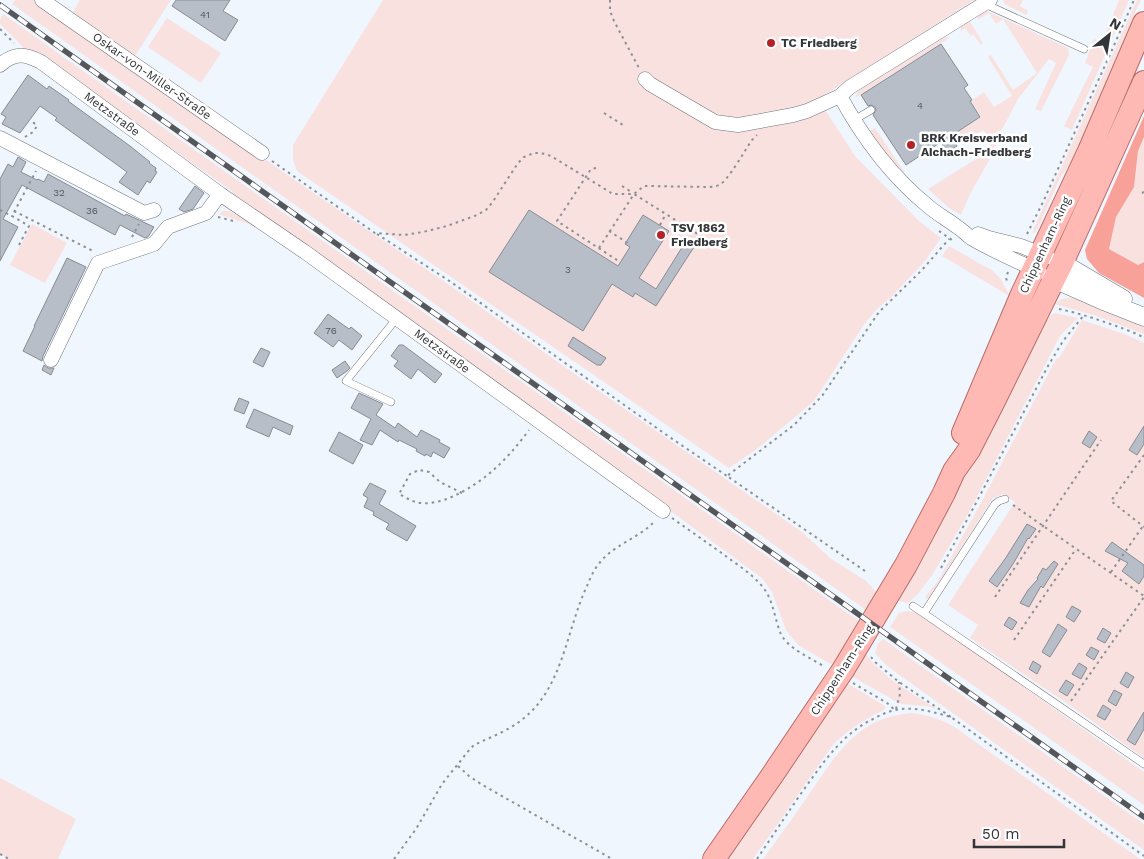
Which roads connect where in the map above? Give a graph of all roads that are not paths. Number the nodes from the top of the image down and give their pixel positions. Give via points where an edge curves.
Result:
1 (42, 0) edge
2 (987, 2) edge
3 (1144, 23) edge
4 (1084, 49) dead end
5 (0, 65) edge
6 (645, 80) road end
7 (1144, 82) edge
8 (840, 96) junction
9 (871, 110) dead end
10 (854, 120) junction
11 (0, 138) edge
12 (262, 154) road end
13 (220, 194) junction
14 (149, 212) road end
15 (1037, 262) junction
16 (1058, 271) junction
17 (1144, 315) edge
18 (397, 318) junction
19 (51, 360) dead end
20 (391, 402) dead end
21 (954, 471) junction
22 (1005, 499) road end
23 (663, 511) road end
24 (913, 606) dead end
25 (924, 613) junction
26 (1144, 764) edge
27 (714, 859) edge

1 - 12 street, Oskar-von-Miller-Straße
2 - 4 lane
2 - 8 street
3 - 15 main road, Chippenham-Ring
5 - 13 street, Metzstraße via 18,55 41,62
6 - 8 street via 715,122 738,125 800,113
7 - 16 main road, Chippenham-Ring
8 - 10 street
9 - 10 lane
10 - 15 street via 873,148 929,207 956,226 1021,246
11 - 14 street
13 - 18 street, Metzstraße
13 - 19 street via 206,213 168,227 154,244 98,263
15 - 16 street
15 - 21 main road, Chippenham-Ring via 958,446
16 - 17 street via 1106,302
16 - 21 main road, Chippenham-Ring via 977,435
18 - 20 lane via 346,381
18 - 23 street, Metzstraße
21 - 27 main road, Chippenham-Ring via 906,565 843,670
22 - 25 lane via 995,504
24 - 25 lane
25 - 26 lane

